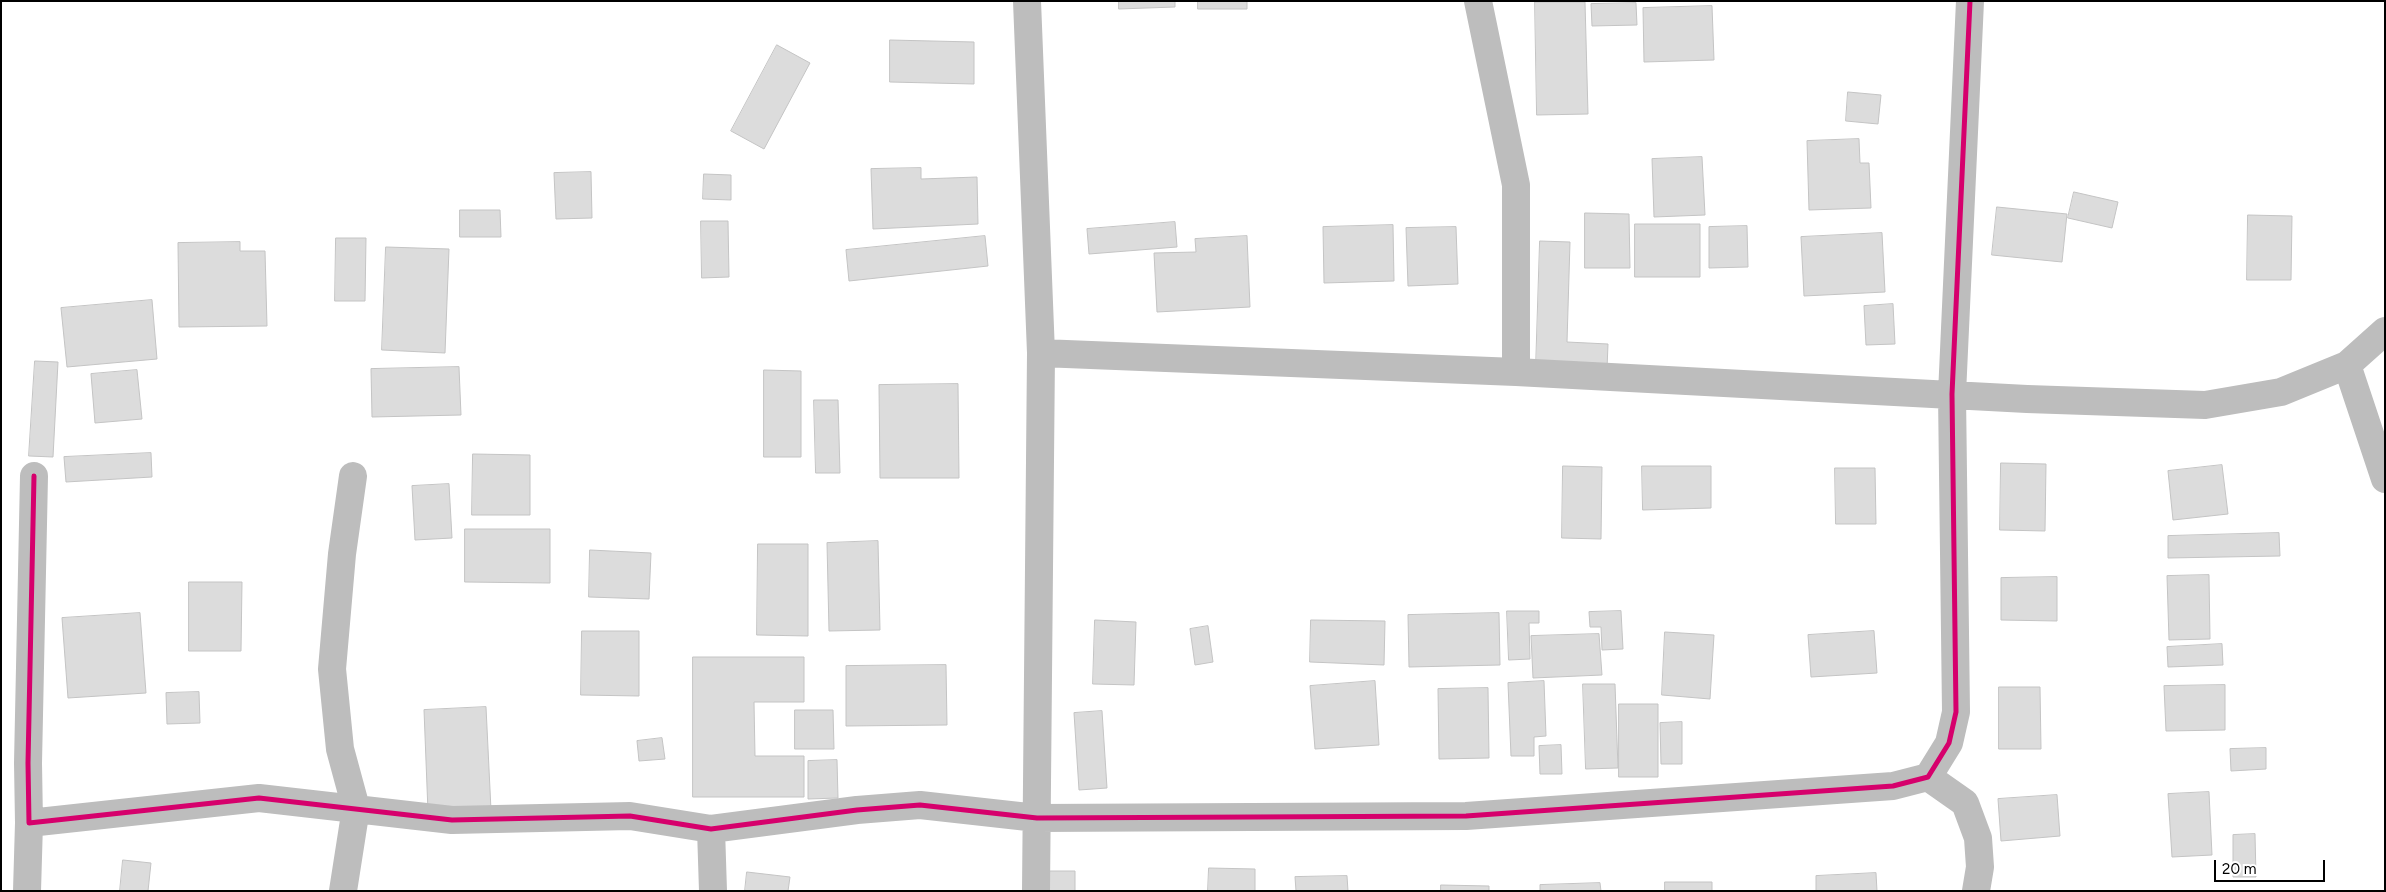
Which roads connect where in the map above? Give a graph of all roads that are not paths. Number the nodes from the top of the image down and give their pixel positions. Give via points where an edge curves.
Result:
1 (1027, 1) edge
2 (1478, 1) edge
3 (1970, 1) edge
4 (2385, 331) edge
5 (1042, 353) junction
6 (2346, 365) junction
7 (1516, 372) junction
8 (1952, 394) junction
9 (34, 476) dead end
10 (353, 476) dead end
11 (2385, 479) edge
12 (1928, 777) junction
13 (356, 808) junction
14 (1037, 818) junction
15 (29, 823) junction
16 (711, 829) junction
17 (27, 891) edge
18 (343, 891) edge
19 (713, 891) edge
20 (1036, 891) edge
21 (1976, 891) edge

1 - 5 street
2 - 7 street via 1516,185
3 - 8 street
4 - 6 street
5 - 7 street
5 - 14 street
6 - 8 street via 2281,392 2205,405
6 - 11 street
7 - 8 street
8 - 12 street via 1956,712 1949,743
9 - 15 street
10 - 13 street via 332,669 340,748
12 - 14 street via 1893,786 1466,816
12 - 21 street via 1965,803 1978,838 1980,868
13 - 15 street via 259,798
13 - 16 street via 452,820 630,816
13 - 18 street
14 - 16 street via 920,806 858,810
14 - 20 street
15 - 17 street
16 - 19 street

